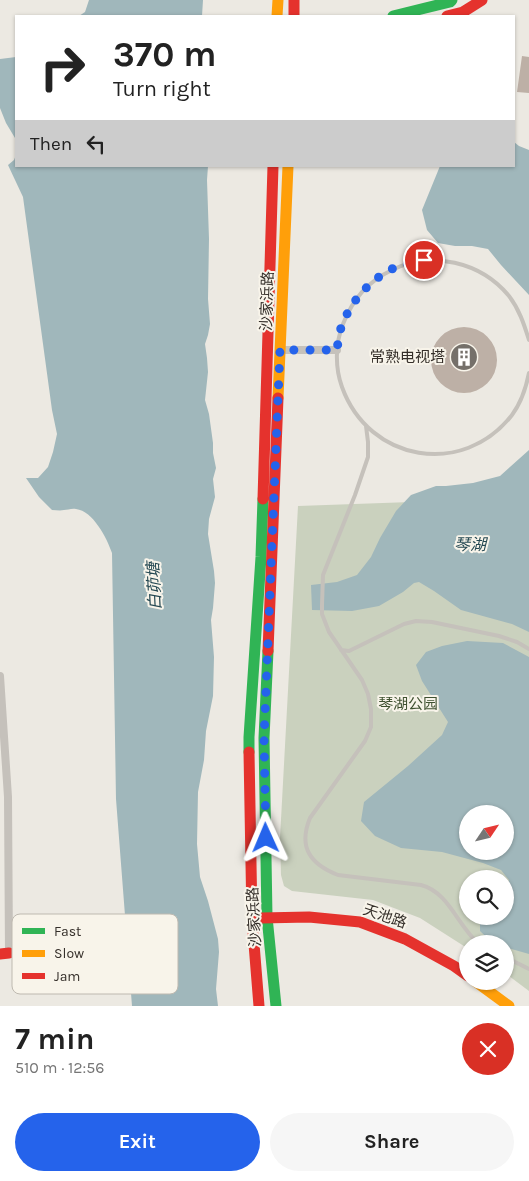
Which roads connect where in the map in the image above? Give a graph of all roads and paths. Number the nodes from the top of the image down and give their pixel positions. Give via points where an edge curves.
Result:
1 (278, 0) edge
2 (294, 0) edge
3 (452, 0) edge
4 (482, 0) edge
5 (281, 15) edge
6 (294, 15) edge
7 (396, 15) edge
8 (451, 15) edge
9 (273, 167) edge
10 (288, 167) edge
11 (529, 340) edge
12 (280, 350) junction
13 (337, 350) junction
14 (529, 373) edge
15 (366, 426) junction
16 (341, 650) junction
17 (529, 650) edge
18 (0, 676) edge
19 (267, 917) junction
20 (252, 919) junction
21 (470, 935) edge
22 (5, 953) edge
23 (514, 962) edge
24 (529, 969) edge
25 (459, 970) edge
26 (487, 990) edge
27 (259, 1006) edge
28 (276, 1006) edge
29 (509, 1006) edge

1 - 5 main road
2 - 6 main road
3 - 7 main road
4 - 8 main road via 463,12
9 - 20 main road, 沙家浜路 via 260,557 249,737
10 - 12 main road, 沙家浜路
11 - 13 lane via 522,318 509,296 491,279 470,267 448,261 424,260 401,265 362,291 348,310
12 - 13 street
12 - 19 main road, 沙家浜路 via 264,738
13 - 15 lane via 339,378 347,401
14 - 15 lane via 525,392 513,414 496,432 475,446 451,453 426,454 401,449
15 - 16 lane via 368,457 323,575 322,614
16 - 17 lane via 349,651 416,621 499,636
16 - 21 lane via 368,694 371,728 310,818 305,841 308,852 325,870 338,875 430,887
18 - 22 street via 8,797
19 - 20 main road, 天池路
19 - 25 main road, 天池路 via 360,922 405,939
19 - 28 main road, 沙家浜路
20 - 27 main road, 沙家浜路
23 - 24 lane
26 - 29 main road

